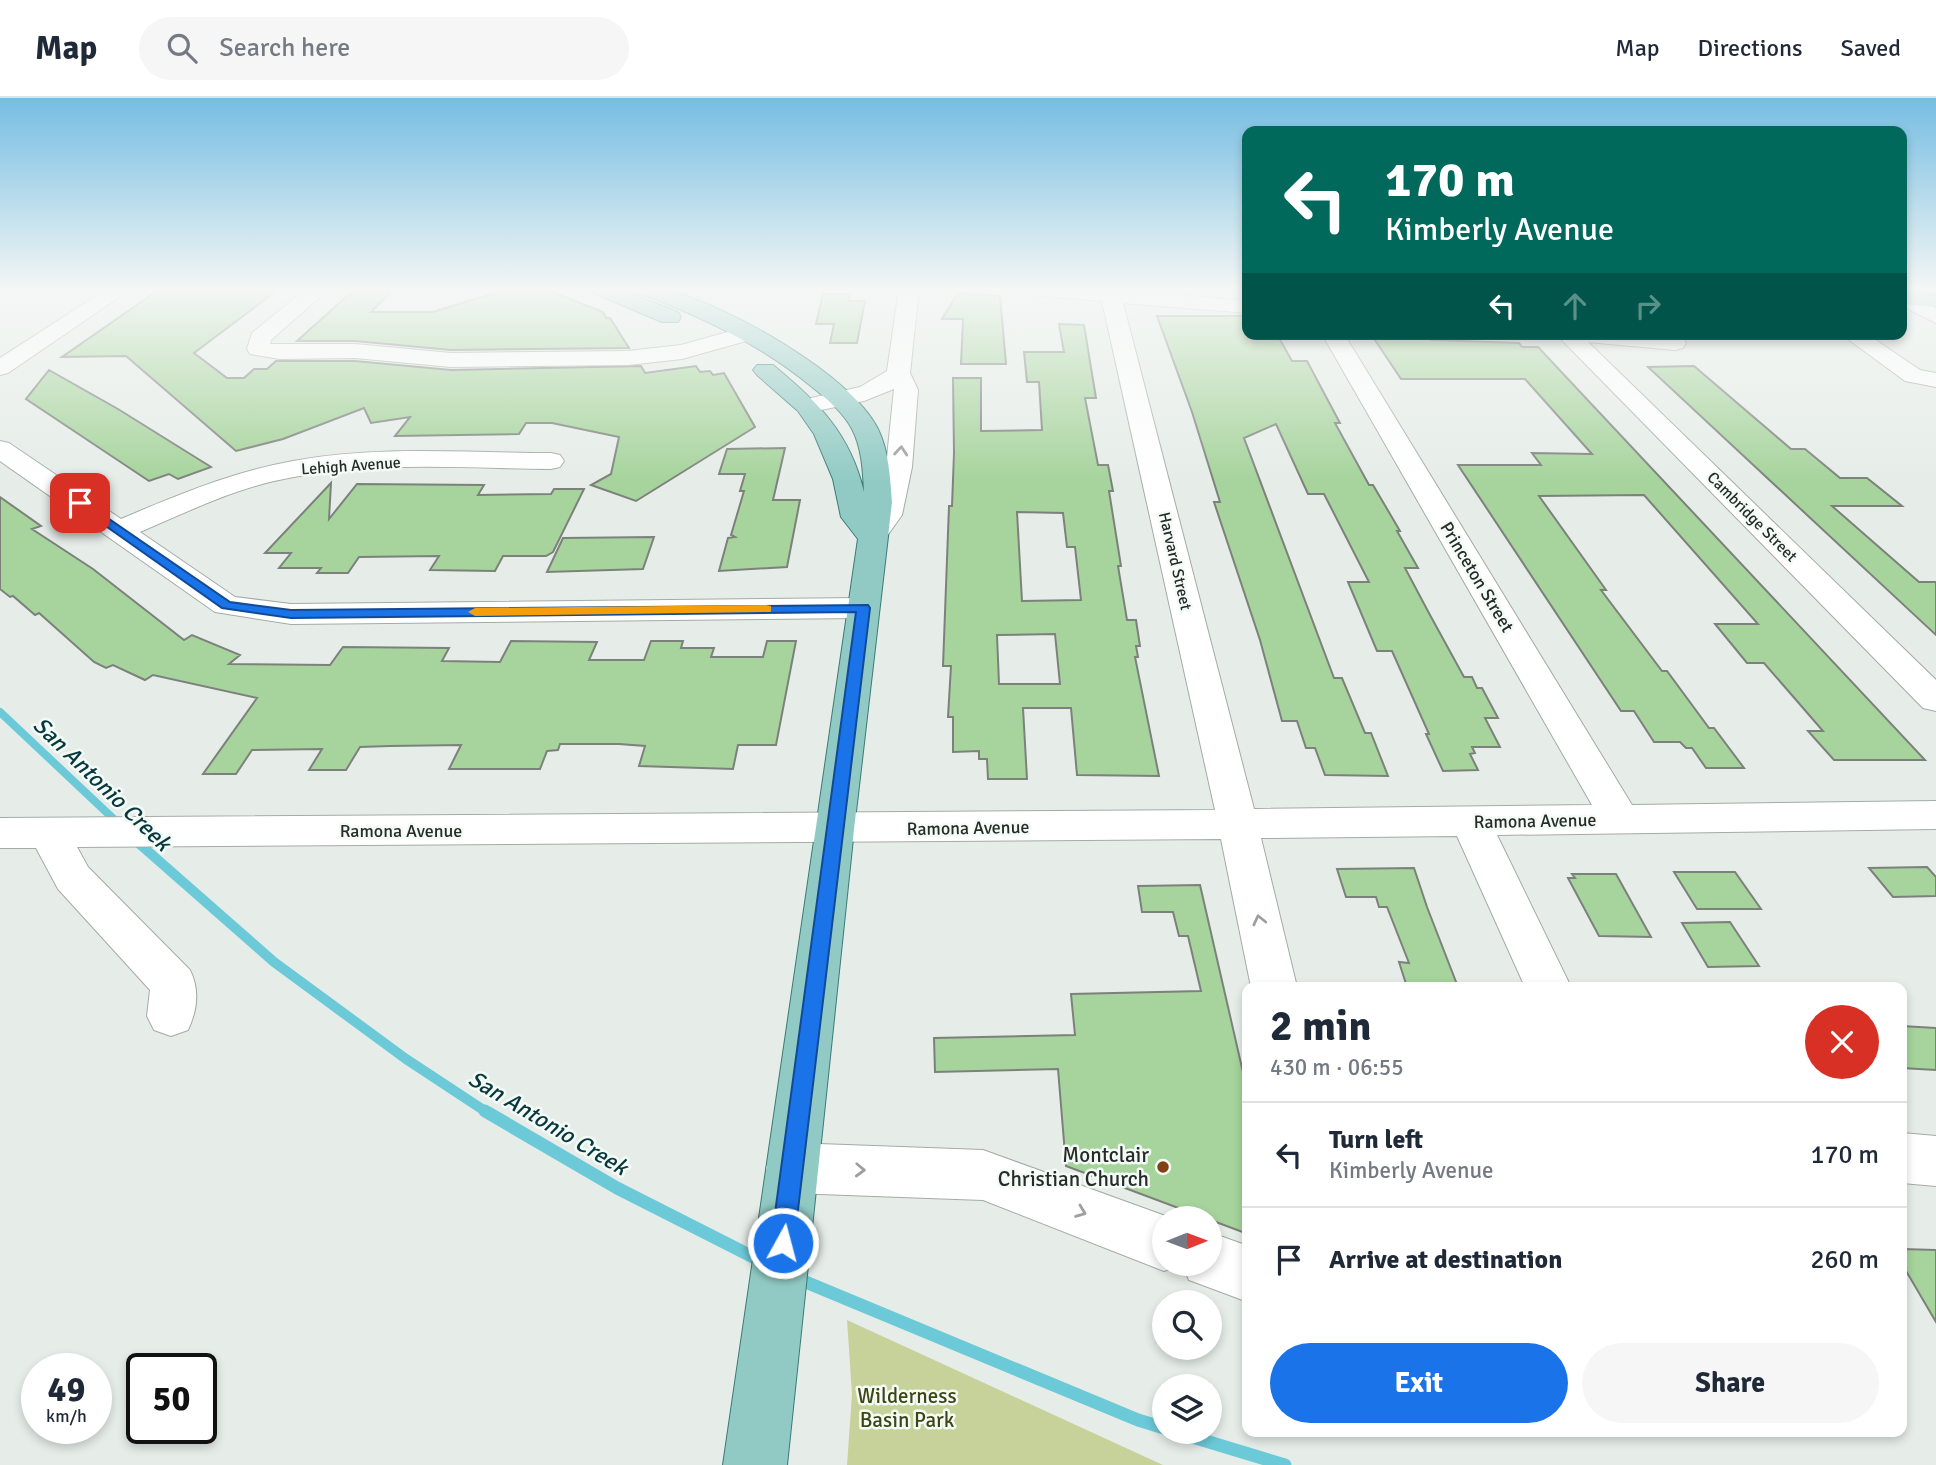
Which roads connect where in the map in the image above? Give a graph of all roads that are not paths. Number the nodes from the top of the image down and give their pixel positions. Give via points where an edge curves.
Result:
1 (23, 353) edge
2 (374, 353) edge
3 (675, 353) edge
4 (738, 353) edge
5 (781, 353) edge
6 (901, 353) edge
7 (1125, 353) edge
8 (1344, 353) edge
9 (1586, 353) edge
10 (1879, 353) edge
11 (1923, 354) dead end
12 (1882, 355) junction
13 (0, 368) edge
14 (898, 373) junction
15 (1936, 380) edge
16 (839, 398) junction
17 (807, 406) junction
18 (0, 449) edge
19 (551, 461) dead end
20 (120, 530) junction
21 (872, 537) junction
22 (863, 608) junction
23 (1936, 700) edge
24 (1936, 815) edge
25 (1621, 820) junction
26 (1470, 821) junction
27 (1238, 825) junction
28 (834, 830) junction
29 (48, 833) junction
30 (0, 834) edge
31 (1273, 982) edge
32 (1546, 982) edge
33 (171, 1016) dead end
34 (1907, 1158) edge
35 (1936, 1161) edge
36 (789, 1194) junction
37 (1152, 1238) edge
38 (1222, 1265) edge
39 (1242, 1272) edge
40 (755, 1465) edge

1 - 13 street
2 - 3 street via 452,360 628,358
4 - 17 main road
5 - 16 main road
6 - 14 street
7 - 27 street, Harvard Street
8 - 25 street, Princeton Street
9 - 23 street, Cambridge Street
10 - 12 street
11 - 12 street
12 - 15 street via 1913,376
14 - 16 street via 877,388
21 -> 14 street via 888,515 899,467 906,390
16 - 17 street
16 - 21 main road via 865,429 876,463 878,502
17 - 21 main road via 827,433 847,479 855,517
18 - 20 street
19 - 20 street, Lehigh Avenue via 320,465 208,492
20 - 22 street via 226,606 291,614
21 - 22 main road
22 - 28 main road
24 - 25 street, Ramona Avenue
25 - 26 street, Ramona Avenue
26 - 27 street, Ramona Avenue
26 - 32 street
27 - 28 street, Ramona Avenue
31 -> 27 street, Harvard Street
28 - 29 street, Ramona Avenue
28 - 36 main road
29 - 30 street, Ramona Avenue
29 - 33 street via 73,877 174,985
34 - 35 street
36 -> 37 street via 983,1175
36 - 40 main road
38 - 39 street

